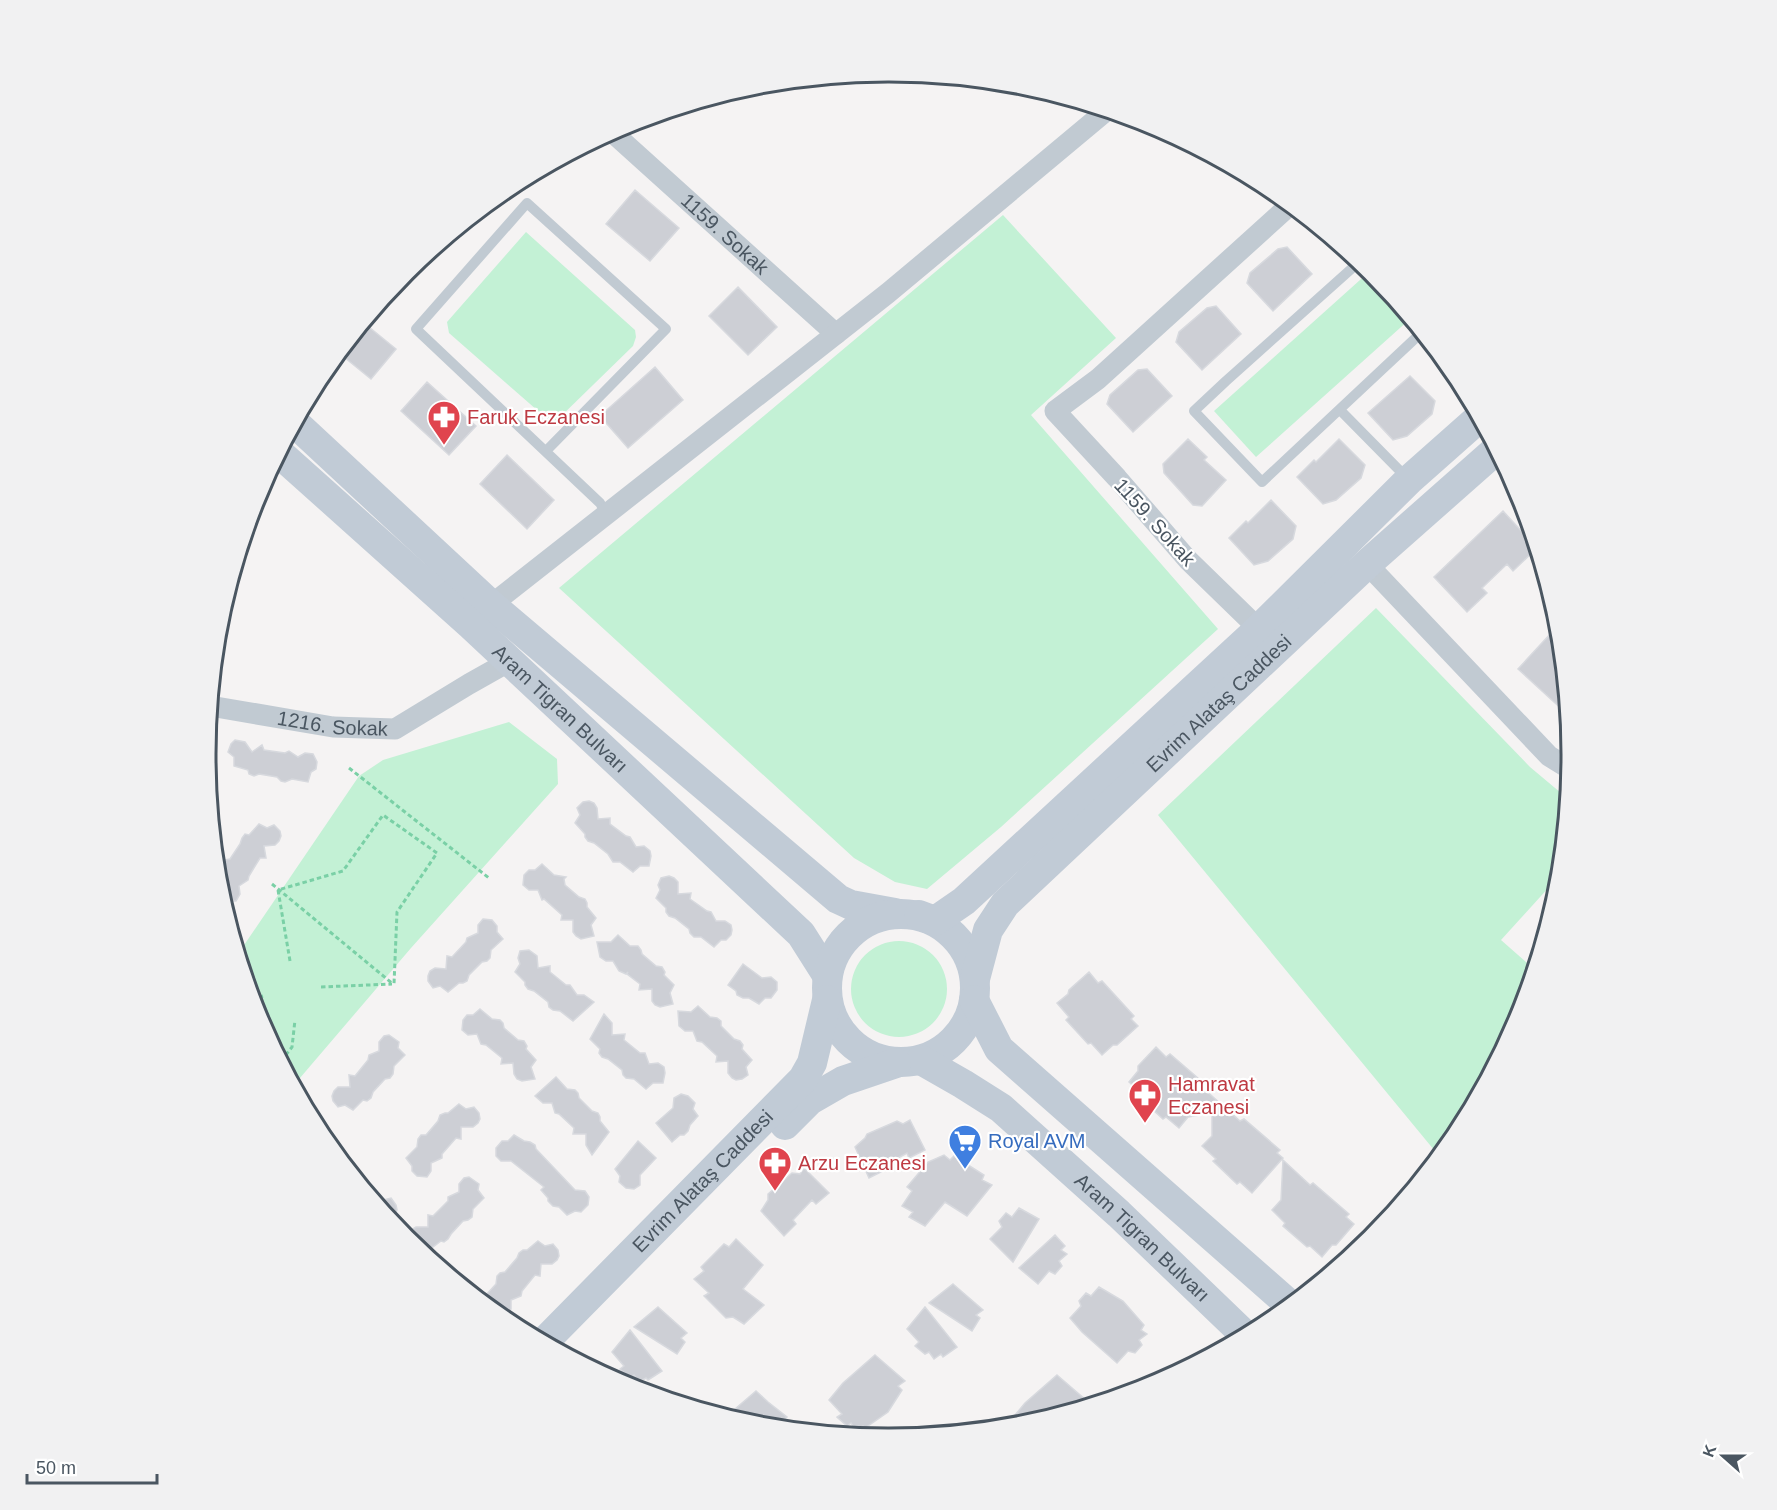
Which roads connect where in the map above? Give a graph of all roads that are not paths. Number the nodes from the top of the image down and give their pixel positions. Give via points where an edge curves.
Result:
1 (1100, 116) edge
2 (620, 139) edge
3 (1283, 211) edge
4 (1352, 268) edge
5 (836, 334) junction
6 (1416, 338) edge
7 (1340, 410) junction
8 (1473, 423) edge
9 (301, 428) edge
10 (546, 451) junction
11 (1490, 455) edge
12 (285, 458) edge
13 (1409, 480) junction
14 (607, 515) junction
15 (1367, 564) junction
16 (491, 605) junction
17 (1259, 630) junction
18 (510, 662) junction
19 (217, 707) edge
20 (1561, 763) edge
21 (907, 914) junction
22 (827, 988) junction
23 (975, 990) junction
24 (908, 1062) junction
25 (1283, 1299) edge
26 (1238, 1329) edge
27 (550, 1336) edge
28 (566, 1344) edge

1 - 5 street
2 - 5 street, 1159. Sokak
3 - 17 street, 1159. Sokak via 1098,379 1055,411 1188,560
4 - 7 lane via 1194,411 1262,482
5 - 14 street
6 - 7 lane
7 - 13 lane
8 - 13 main road
9 - 16 main road
10 - 10 lane via 416,329 527,203 666,329
10 - 14 lane via 600,503
11 - 15 main road, Evrim Alataş Caddesi
12 - 18 main road, Aram Tigran Bulvarı
13 - 17 main road
14 - 16 street
15 - 20 street via 1549,756
15 - 23 main road, Evrim Alataş Caddesi via 1005,904 988,930
16 - 21 main road via 838,899 851,905
17 - 21 main road via 964,901 935,921
18 - 19 street, 1216. Sokak via 395,729 333,727
18 - 22 main road, Aram Tigran Bulvarı via 801,934
21 - 22 main road via 871,919 850,933 835,952
21 - 23 main road via 940,924 957,938 969,957
22 - 24 main road via 835,1024 850,1044 872,1057
22 - 27 main road, Evrim Alataş Caddesi via 812,1063 803,1079
23 - 24 main road via 968,1021 956,1038 940,1052
23 - 25 main road via 999,1049
24 - 26 main road, Aram Tigran Bulvarı via 963,1084 1001,1108
24 - 28 main road, Evrim Alataş Caddesi via 843,1081 810,1100

